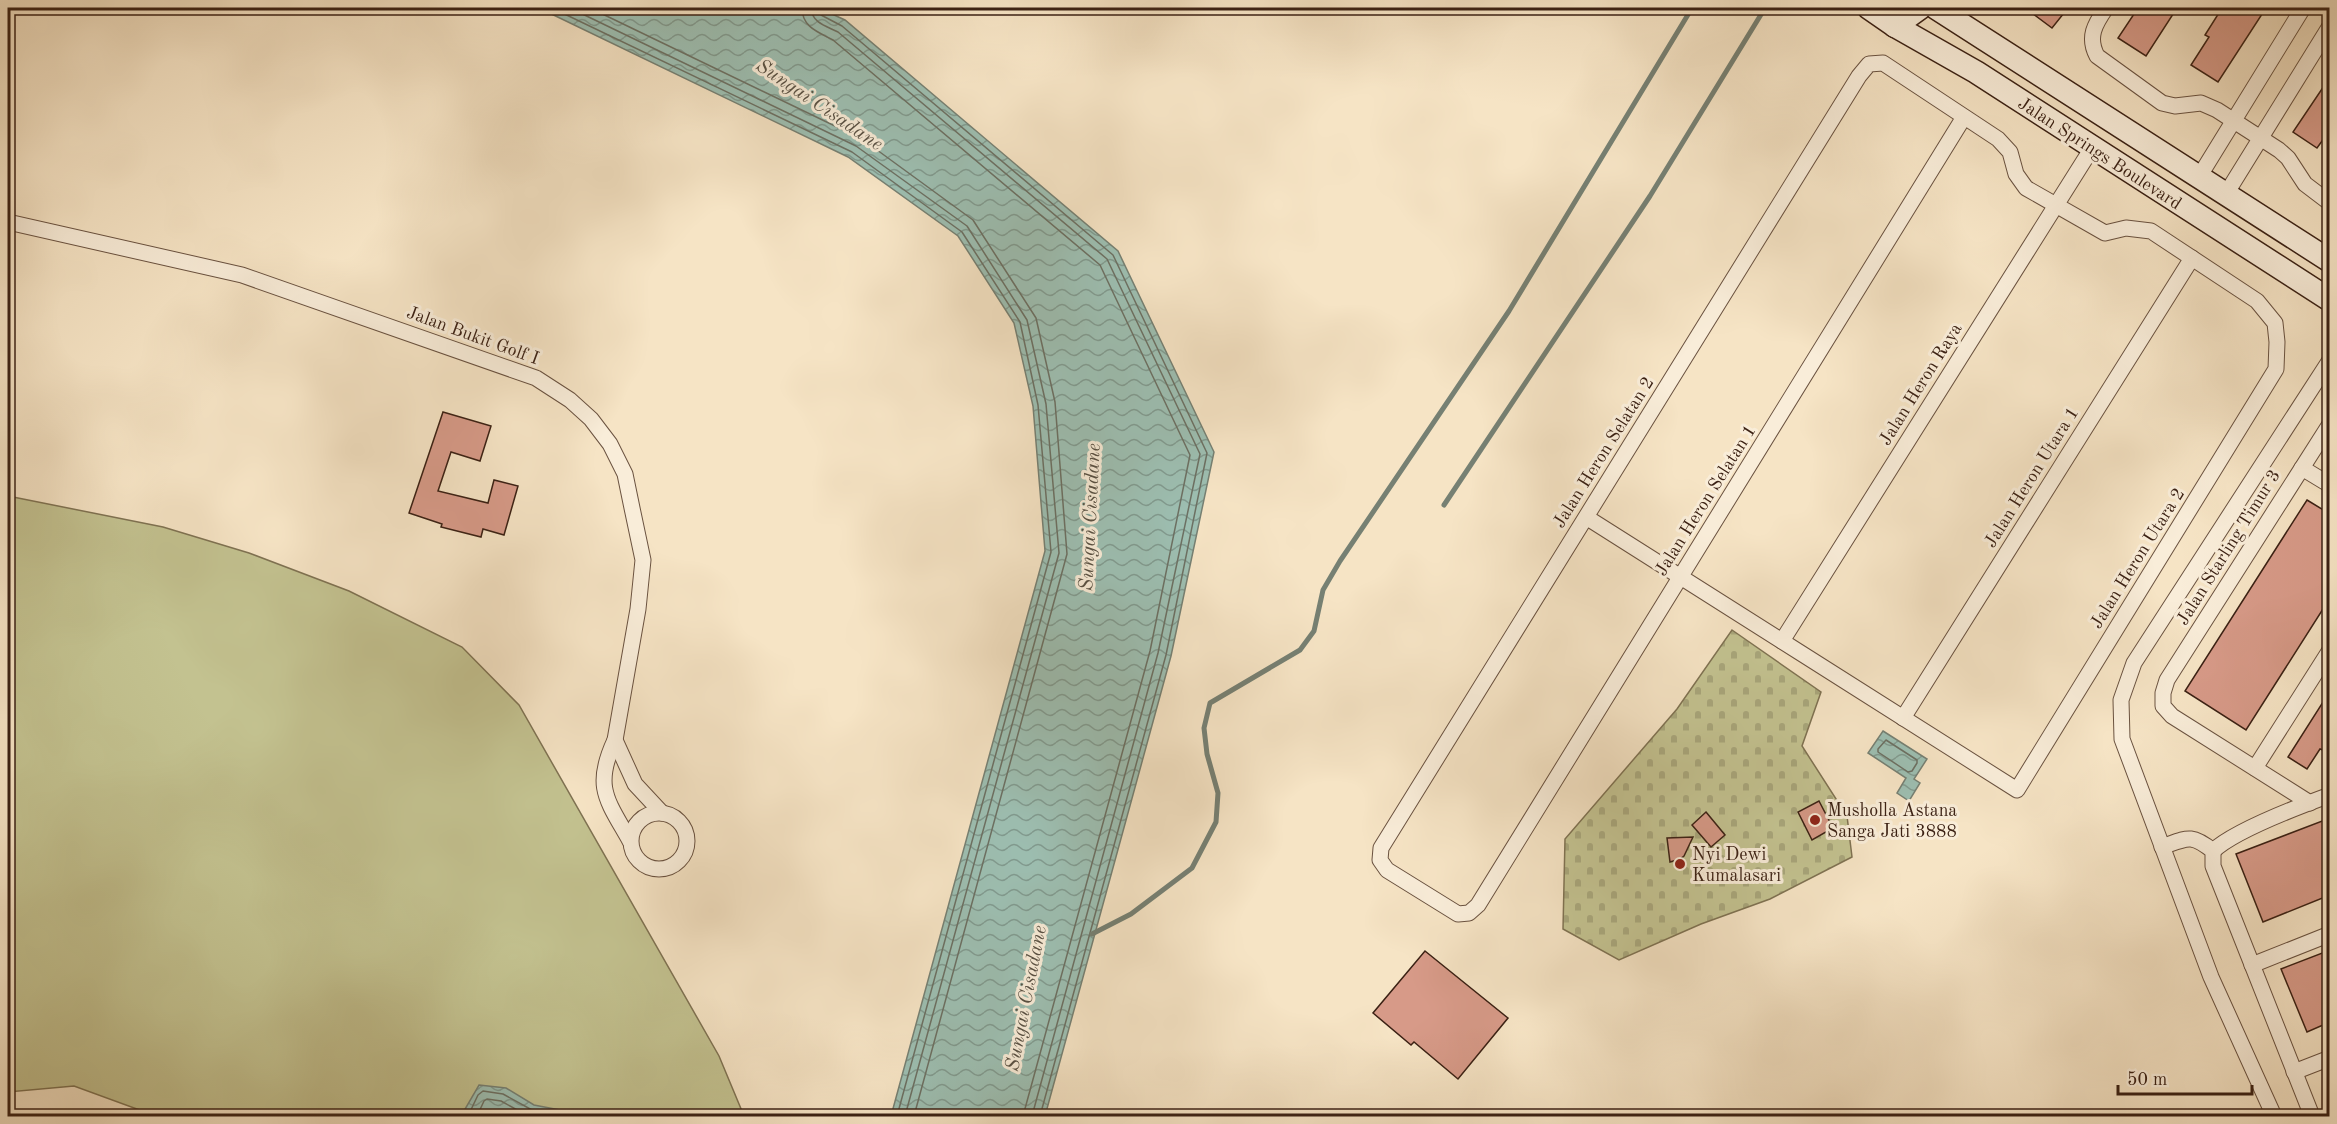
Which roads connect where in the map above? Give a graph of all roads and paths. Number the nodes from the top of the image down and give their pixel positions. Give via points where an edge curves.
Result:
1 (1869, 8) edge
2 (1920, 8) edge
3 (1936, 8) edge
4 (2106, 8) edge
5 (2303, 8) edge
6 (1894, 26) junction
7 (2330, 26) edge
8 (1964, 117) junction
9 (2233, 121) junction
10 (2260, 138) junction
11 (2092, 148) junction
12 (2199, 177) junction
13 (2226, 194) junction
14 (2330, 203) edge
15 (2055, 204) junction
16 (8, 222) edge
17 (2192, 258) junction
18 (2330, 261) edge
19 (2330, 300) edge
20 (2330, 360) edge
21 (2330, 424) edge
22 (2302, 468) junction
23 (2330, 485) edge
24 (1586, 517) junction
25 (1681, 577) junction
26 (1782, 641) junction
27 (2330, 650) edge
28 (1903, 718) junction
29 (615, 740) junction
30 (2255, 768) junction
31 (2330, 795) edge
32 (2310, 803) junction
33 (663, 813) junction
34 (630, 841) junction
35 (2162, 847) junction
36 (2213, 851) junction
37 (1478, 905) joint
38 (2330, 933) edge
39 (2252, 965) junction
40 (2330, 1058) edge
41 (2294, 1072) junction
42 (2274, 1116) edge
43 (2312, 1116) edge

1 - 6 main road, Jalan Springs Boulevard
2 - 6 main road
3 - 12 main road, Jalan Springs Boulevard
4 - 9 street via 2091,38 2097,56 2162,103 2209,105
5 - 9 street
6 - 11 main road, Jalan Springs Boulevard via 1976,72
7 - 10 street
8 - 15 street via 1998,139 2010,152 2016,174 2026,188
8 - 24 street, Jalan Heron Selatan 2 via 1883,63 1869,64
8 - 25 street, Jalan Heron Selatan 1
9 - 10 street
9 - 12 street
10 - 13 street
10 - 14 street via 2288,158 2305,184
11 - 15 street, Jalan Heron Raya
11 - 19 main road, Jalan Springs Boulevard
12 - 13 main road, Jalan Springs Boulevard
13 - 18 main road, Jalan Springs Boulevard
15 - 17 street via 2105,232 2126,228 2151,231
15 - 26 street, Jalan Heron Raya
16 - 29 street, Jalan Bukit Golf I via 242,275 536,378 570,400 610,444 625,474 643,560
17 - 28 street, Jalan Heron Utara 1
17 - 28 street, Jalan Heron Utara 2 via 2257,301 2275,323 2276,369 2017,790
20 - 35 street via 2134,663 2121,700 2122,739
21 - 22 street, Jalan Starling Timur 3
22 - 23 street
22 - 30 street, Jalan Starling Timur 3 via 2167,680 2163,693 2163,706 2172,716
24 - 25 street
24 - 37 street, Jalan Heron Selatan 2 via 1381,848 1380,860 1387,870 1458,914 1469,913
25 - 26 street
25 - 37 street, Jalan Heron Selatan 1
26 - 28 street
27 - 30 street
29 - 33 street, Jalan Bukit Golf I via 635,784
29 - 34 street, Jalan Bukit Golf I via 606,759 603,781 609,803
30 - 32 street
31 - 32 street
32 - 36 street via 2222,843
33 - 34 street via 644,817
33 - 34 street, Jalan Bukit Golf I via 679,822 687,839 675,864 650,868 636,857
35 - 36 street via 2192,838
35 - 42 street via 2211,977
36 - 39 street via 2213,866
38 - 39 street
39 - 41 street
40 - 41 street
41 - 43 street

